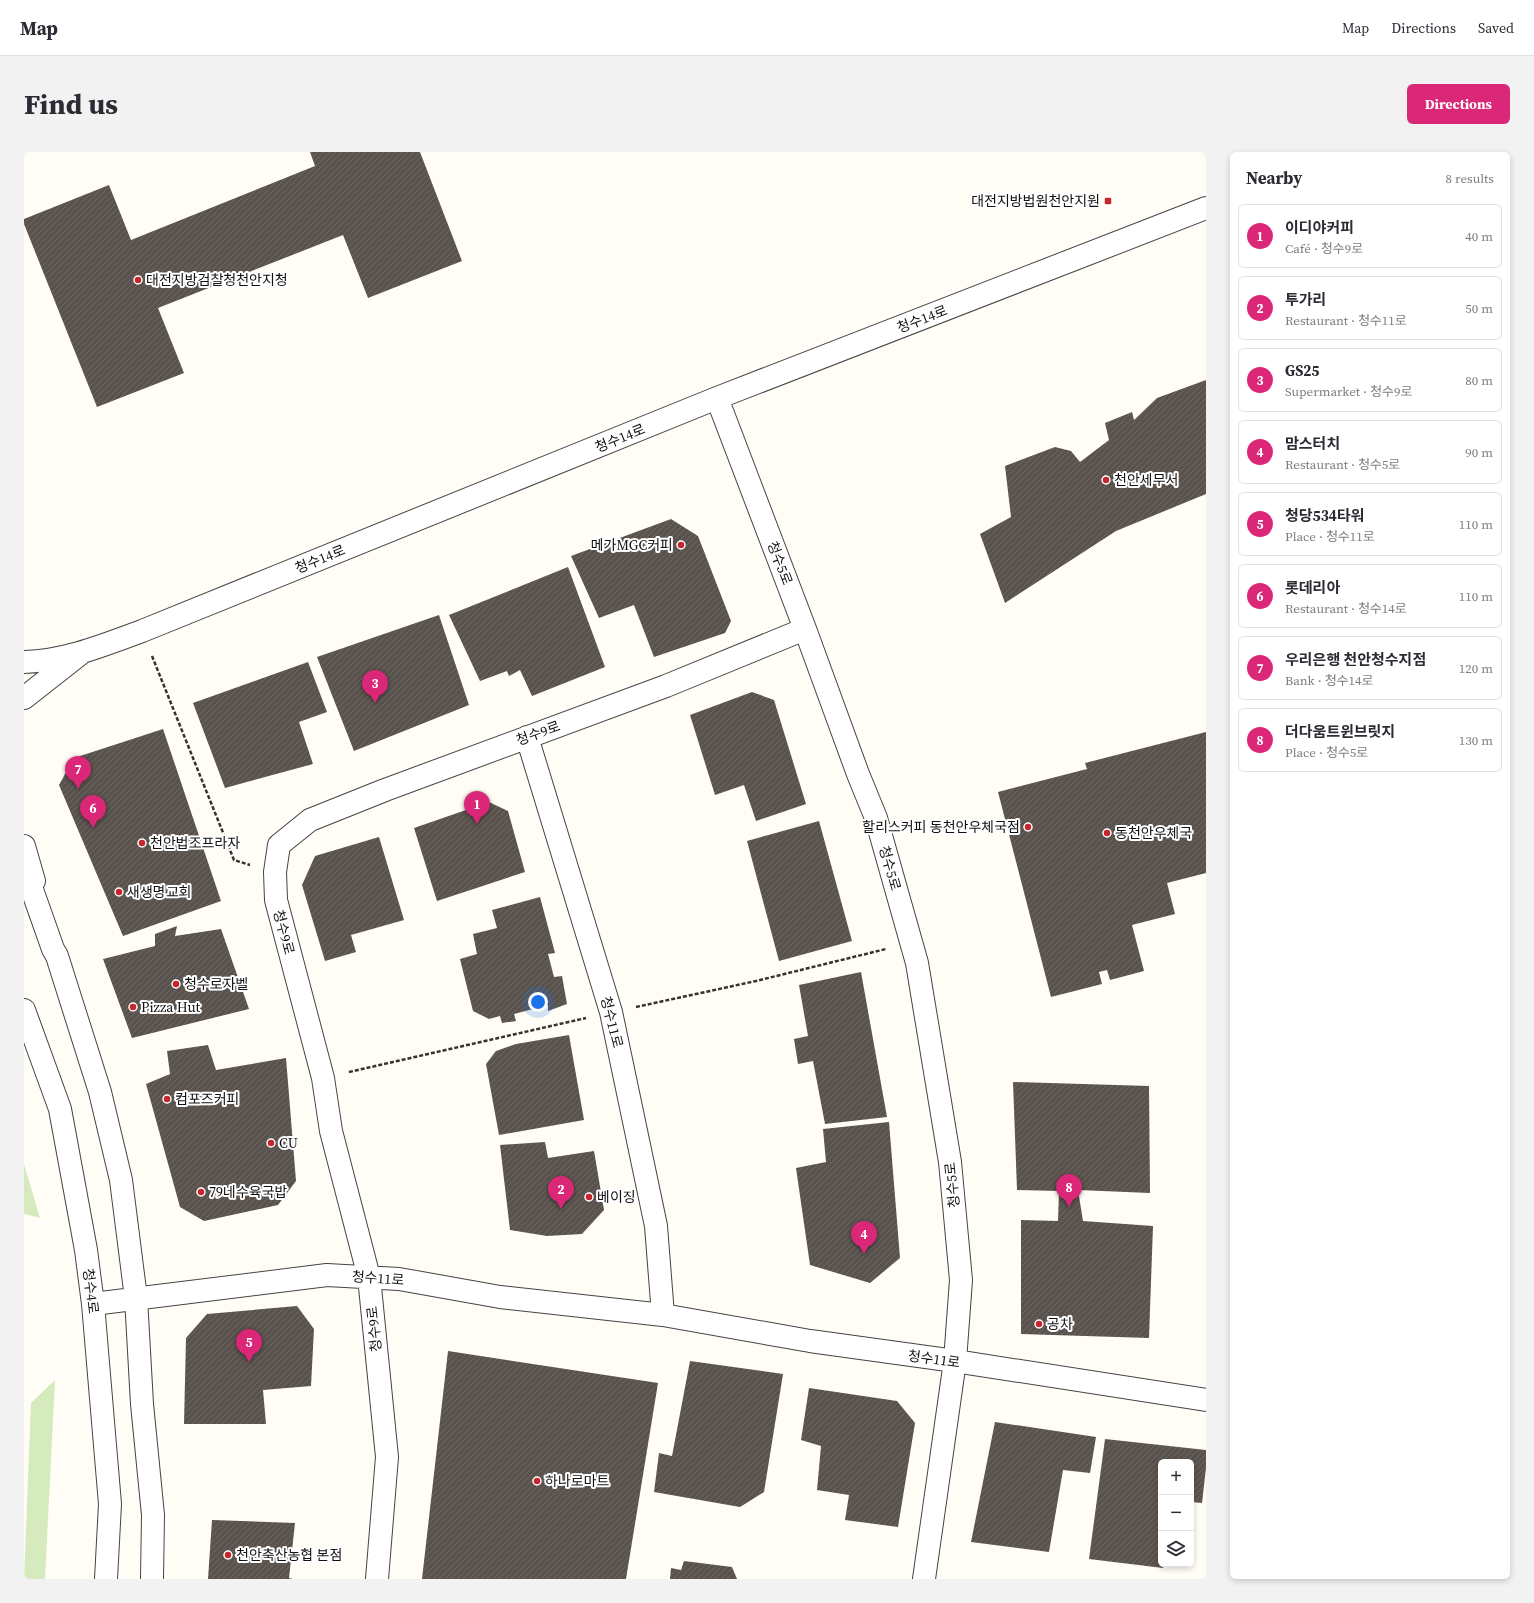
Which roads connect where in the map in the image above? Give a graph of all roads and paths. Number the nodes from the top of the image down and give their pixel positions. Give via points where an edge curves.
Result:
1 (1206, 208) edge
2 (717, 398) junction
3 (805, 629) junction
4 (142, 631) junction
5 (81, 653) junction
6 (29, 662) edge
7 (24, 698) edge
8 (527, 737) junction
9 (24, 846) edge
10 (24, 866) edge
11 (275, 872) junction
12 (53, 949) junction
13 (24, 1010) edge
14 (369, 1277) junction
15 (136, 1298) junction
16 (93, 1304) junction
17 (663, 1314) junction
18 (955, 1361) junction
19 (1206, 1400) edge
20 (106, 1579) edge
21 (152, 1579) edge
22 (377, 1579) edge
23 (924, 1579) edge

1 - 2 street, 청수14로
2 - 3 street, 청수5로
2 - 4 street, 청수14로
3 - 8 street, 청수9로 via 666,686
3 - 18 street, 청수5로 via 876,818 917,963 950,1162 961,1280
4 - 5 street, 청수14로
4 - 11 path via 234,860
5 - 6 street, 청수14로
5 - 7 street
8 - 11 street, 청수9로 via 310,820 279,845
8 - 17 street, 청수11로 via 611,1012 656,1226
9 - 12 street
10 - 12 street
11 - 14 street, 청수9로 via 276,900 323,1078 331,1131
12 - 15 street via 100,1092 120,1172
13 - 16 street, 청수4로 via 60,1109 86,1250
14 - 15 street, 청수11로 via 327,1275
14 - 17 street, 청수11로 via 399,1278 500,1296
14 - 22 street, 청수9로 via 387,1458
15 - 16 street, 청수11로
15 - 21 street via 142,1404 153,1515
16 - 20 street, 청수4로 via 110,1504
17 - 18 street, 청수11로 via 810,1341
18 - 19 street, 청수11로
18 - 23 street, 청수5로

